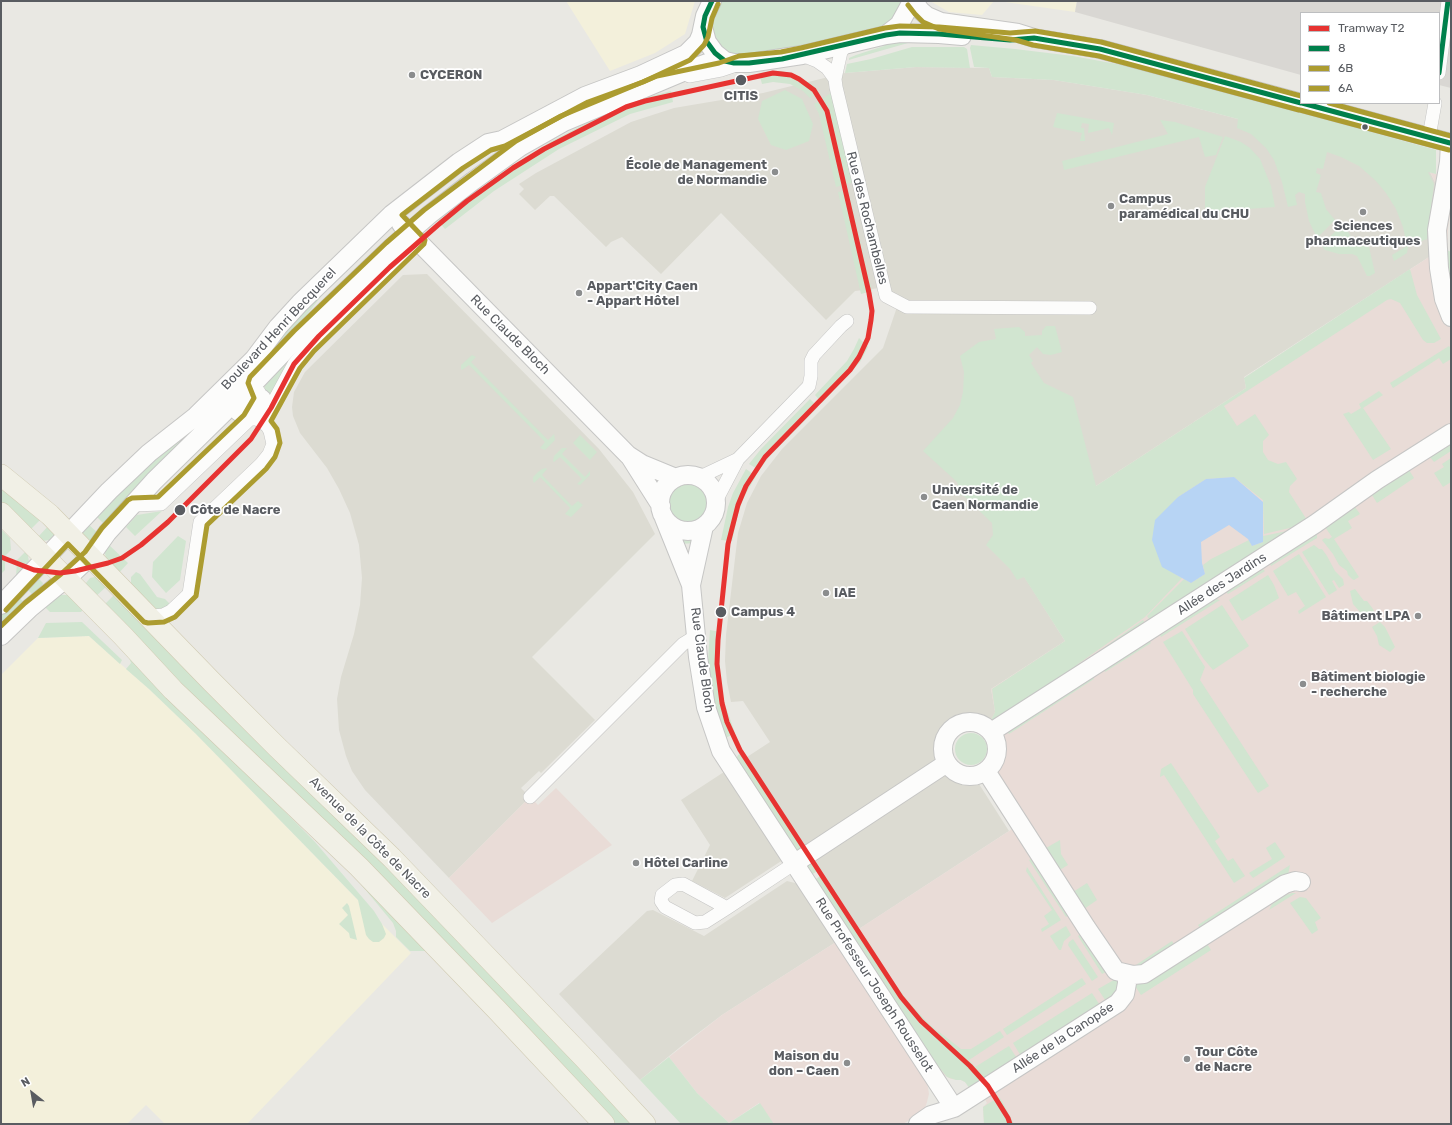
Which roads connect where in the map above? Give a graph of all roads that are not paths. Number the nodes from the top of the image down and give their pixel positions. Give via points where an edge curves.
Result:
1 (712, 1) edge
2 (911, 1) edge
3 (914, 1) edge
4 (1448, 1) edge
5 (703, 27) junction
6 (886, 35) junction
7 (1034, 38) junction
8 (846, 45) junction
9 (802, 55) junction
10 (733, 62) junction
11 (1440, 65) edge
12 (835, 78) junction
13 (1300, 102) edge
14 (1306, 104) edge
15 (1435, 104) edge
16 (1429, 137) junction
17 (1451, 140) edge
18 (405, 227) junction
19 (1090, 308) dead end
20 (1451, 317) edge
21 (848, 321) dead end
22 (255, 382) junction
23 (262, 399) junction
24 (256, 421) junction
25 (1451, 433) edge
26 (628, 454) junction
27 (176, 459) junction
28 (738, 459) junction
29 (1, 475) edge
30 (676, 478) junction
31 (700, 478) junction
32 (716, 501) junction
33 (133, 505) junction
34 (663, 512) junction
35 (1, 513) edge
36 (704, 526) junction
37 (68, 534) junction
38 (90, 557) junction
39 (45, 558) junction
40 (66, 579) junction
41 (691, 584) junction
42 (1, 605) edge
43 (148, 616) junction
44 (1, 636) edge
45 (696, 636) junction
46 (991, 732) junction
47 (725, 757) joint
48 (947, 763) junction
49 (986, 771) junction
50 (530, 797) dead end
51 (795, 863) junction
52 (1301, 882) dead end
53 (727, 908) dead end
54 (1127, 974) junction
55 (954, 1108) junction
56 (604, 1124) edge
57 (645, 1124) edge
58 (918, 1124) edge
59 (940, 1124) edge

1 - 5 street
2 - 6 street via 899,25
3 - 7 street via 923,13 935,20 1018,33
4 - 11 street
5 - 10 street via 707,42 715,53
5 - 18 street, Boulevard Henri Becquerel via 698,42 680,58 586,96 502,140 488,143 459,162
6 - 7 street via 939,34 1010,40
6 - 8 street
7 - 13 street via 1100,49
8 - 9 street
8 - 12 street, Rue des Rochambelles
9 - 10 street
9 - 12 street via 817,61
10 - 18 street, Boulevard Henri Becquerel via 710,62 564,122 520,147
12 - 19 street, Rue des Rochambelles via 886,296 907,307
14 - 16 street
15 - 16 street
16 - 17 street
17 - 20 street via 1437,230 1439,268 1444,299
18 - 22 street, Boulevard Henri Becquerel via 347,273 324,299 299,336
18 - 24 street via 294,364
18 - 26 street, Rue Claude Bloch
18 - 37 street, Boulevard Henri Becquerel via 300,303 254,359 201,411 134,466
21 - 28 street via 814,356 808,386
22 - 23 street
22 - 27 street, Boulevard Henri Becquerel
23 - 24 street
23 - 27 street via 254,398 202,447
24 - 33 street via 161,504
24 - 43 street via 267,426 272,437 273,444 268,454 261,464 200,522 189,594 171,611 163,615
25 - 46 street, Allée des Jardins via 1377,480 1315,524
26 - 30 street, Rue Claude Bloch via 642,464
26 - 34 street, Rue Claude Bloch
27 - 33 street, Boulevard Henri Becquerel
28 - 31 street
28 - 32 street
29 - 37 main road, Avenue de la Côte de Nacre via 50,515
30 - 31 street via 686,475
30 - 34 street via 667,485 662,494
31 - 32 street via 711,487
32 - 36 street via 714,515
33 - 38 street, Boulevard Henri Becquerel via 107,533
34 - 36 street via 675,528 693,530
34 - 41 street, Rue Claude Bloch
35 - 39 main road
36 - 41 street, Rue Claude Bloch
37 - 38 main road, Avenue de la Côte de Nacre
37 - 39 street, Boulevard Henri Becquerel
38 - 40 street, Boulevard Henri Becquerel
38 - 43 main road, Avenue de la Côte de Nacre
39 - 40 main road
39 - 42 street, Boulevard Henri Becquerel
40 - 44 street, Boulevard Henri Becquerel
40 - 56 main road via 173,690 359,867
41 - 45 street, Rue Claude Bloch
43 - 57 main road, Avenue de la Côte de Nacre via 272,742 392,858
45 - 47 street, Rue Claude Bloch via 706,707
45 - 50 street via 683,644
46 - 48 street via 973,722 966,722 954,728 944,740 944,756
46 - 49 street via 995,740 996,753 992,765
47 - 51 street, Rue Professeur Joseph Rousselot
48 - 49 street via 952,770 969,776
48 - 51 street
49 - 54 street via 1114,969
51 - 53 street
51 - 55 street, Rue Professeur Joseph Rousselot
52 - 54 street via 1284,884 1144,974
54 - 55 street, Allée de la Canopée via 1125,994 1118,1003
55 - 58 street via 931,1115
55 - 59 street

